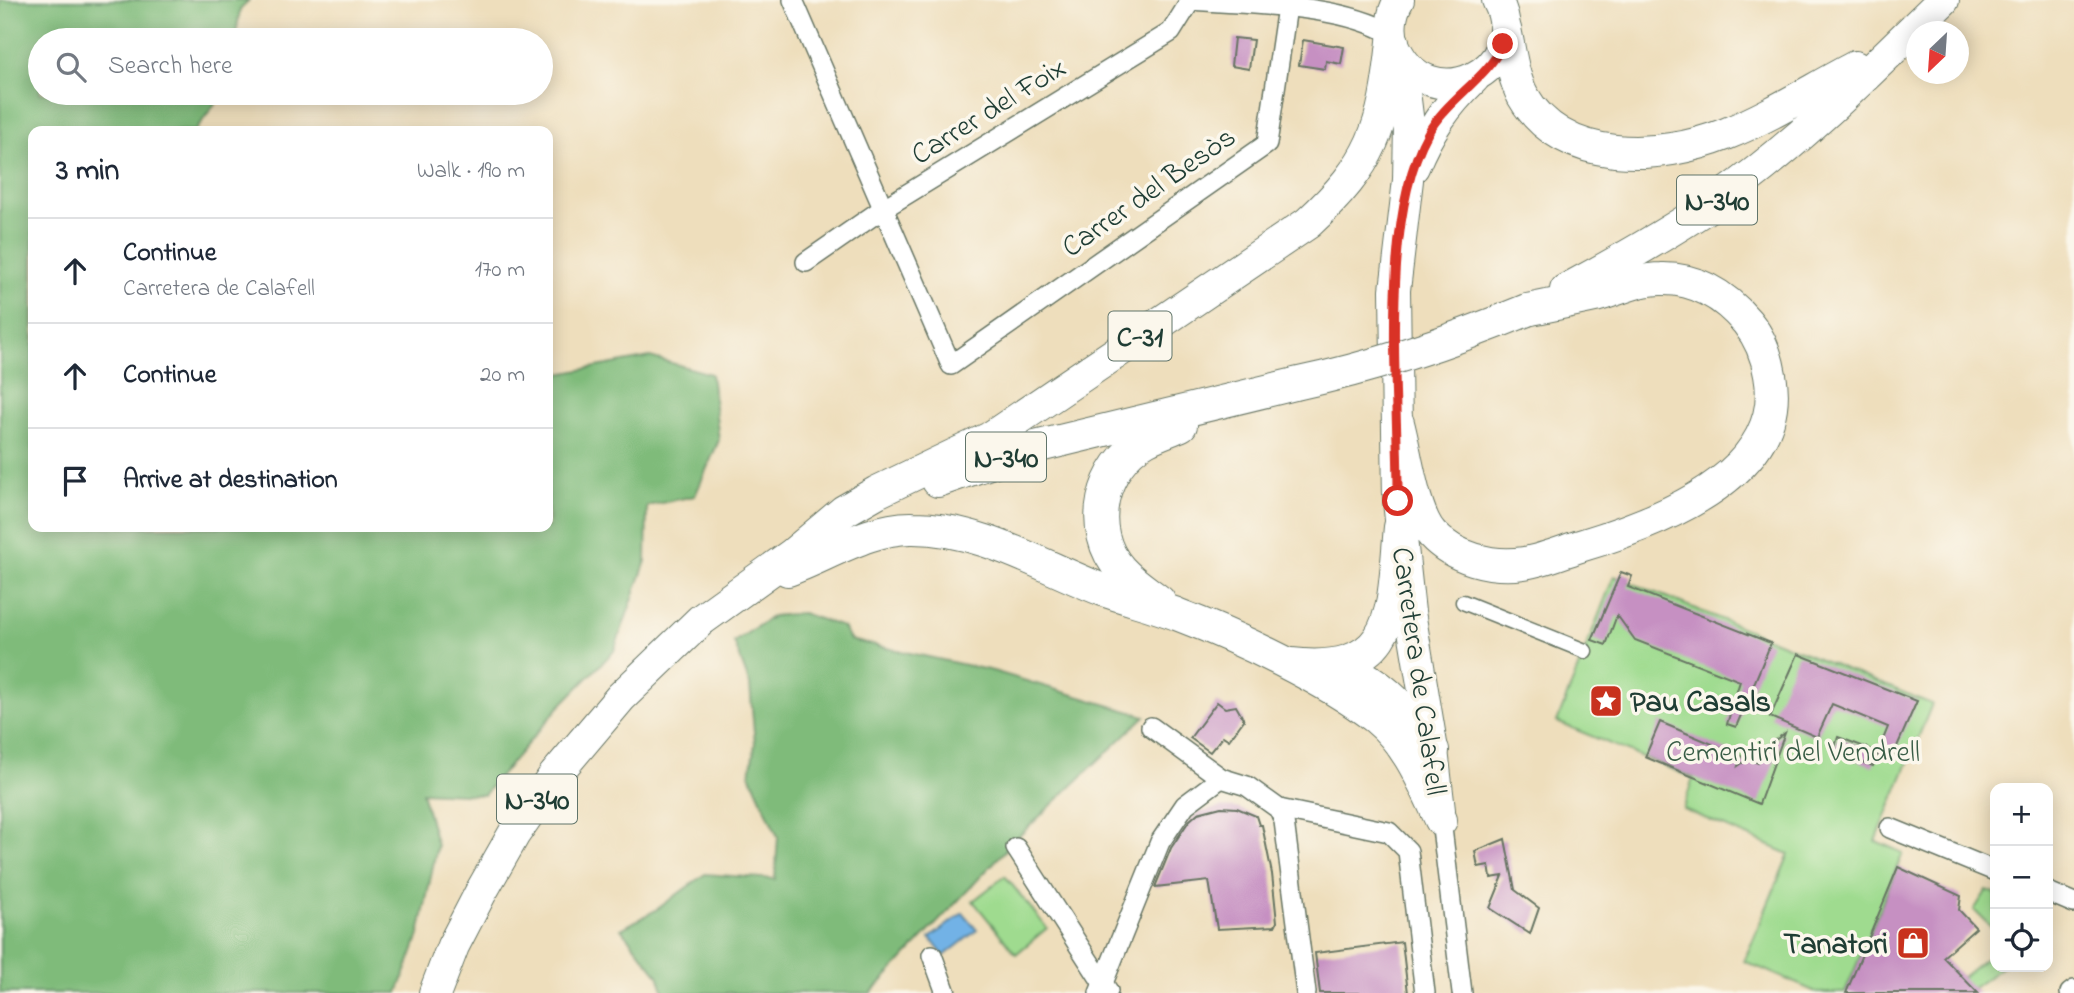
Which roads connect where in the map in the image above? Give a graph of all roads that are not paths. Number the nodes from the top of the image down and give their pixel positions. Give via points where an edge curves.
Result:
1 (793, 0) edge
2 (1190, 0) edge
3 (1391, 0) edge
4 (1399, 0) edge
5 (1943, 0) edge
6 (1287, 4) edge
7 (1501, 14) edge
8 (1347, 15) junction
9 (1395, 45) junction
10 (1894, 47) junction
11 (1474, 79) junction
12 (1408, 180) junction
13 (881, 210) junction
14 (806, 262) dead end
15 (1528, 310) junction
16 (1233, 399) junction
17 (1398, 423) junction
18 (1400, 527) junction
19 (793, 554) junction
20 (750, 585) junction
21 (1463, 602) dead end
22 (1180, 615) junction
23 (1585, 651) dead end
24 (1283, 663) junction
25 (1339, 665) junction
26 (1152, 727) dead end
27 (1433, 750) junction
28 (1221, 778) junction
29 (1279, 809) junction
30 (1441, 820) junction
31 (1890, 828) dead end
32 (1016, 848) dead end
33 (1990, 869) edge
34 (2053, 894) edge
35 (2074, 903) edge
36 (932, 955) dead end
37 (1104, 989) edge
38 (435, 993) edge
39 (946, 993) edge
40 (1306, 993) edge
41 (1425, 993) edge
42 (1462, 993) edge

1 - 13 street
2 - 6 street
2 - 13 street, Carrer del Foix via 1171,32
3 - 8 street
4 - 9 main road, C-31 via 1392,19
5 - 10 highway, N-340
6 - 8 street
6 - 13 street, Carrer del Besòs via 1267,144 951,365
7 - 10 highway via 1515,77 1537,114 1560,135 1587,148 1621,151 1661,150 1725,135
7 - 11 main road, C-31 via 1496,58
8 - 9 street via 1376,24
9 - 11 main road via 1426,80 1450,84
9 - 12 main road, Carretera de Calafell / C-31 via 1408,94
9 - 19 highway, C-31 via 1382,122 1364,162 1343,191 1308,223 989,438 844,511
10 - 15 highway, N-340 via 1789,144 1723,197 1640,251
11 - 12 main road, Carretera de Calafell / C-31 via 1428,134
12 - 17 main road, Carretera de Calafell / C-31 via 1395,290
13 - 14 street, Carrer del Foix
15 - 16 highway, N-340, bridge via 1457,339 1350,372
15 - 17 highway via 1640,281 1694,283 1717,293 1754,331 1767,356 1773,387 1770,413 1752,452 1697,499 1643,524 1533,561 1506,563 1469,559 1431,533 1422,519
16 - 19 highway, N-340 via 1035,447 939,481
16 - 22 highway via 1144,440 1121,461 1106,485 1101,528 1110,552 1120,569
17 - 18 main road, Carretera de Calafell / C-31
18 - 25 highway via 1391,615 1383,635 1356,659
18 - 27 main road, Carretera de Calafell / C-31
19 - 20 highway, N-340
20 - 22 highway via 867,538 912,528 980,539 1104,590
20 - 38 highway, N-340 via 701,620 657,660 555,775 481,892
21 - 23 street
22 - 24 highway
24 - 25 highway
24 - 30 highway via 1378,720 1411,755
25 - 27 highway via 1385,691 1412,716
26 - 28 street
27 - 30 main road, Carretera de Calafell / C-31
28 - 29 street via 1247,786
28 - 37 street via 1185,805 1160,842
29 - 40 street
29 - 41 street via 1389,832 1408,851
30 - 42 street, Carretera de Calafell
31 - 33 street
32 - 37 street
34 - 35 street
36 - 39 street

